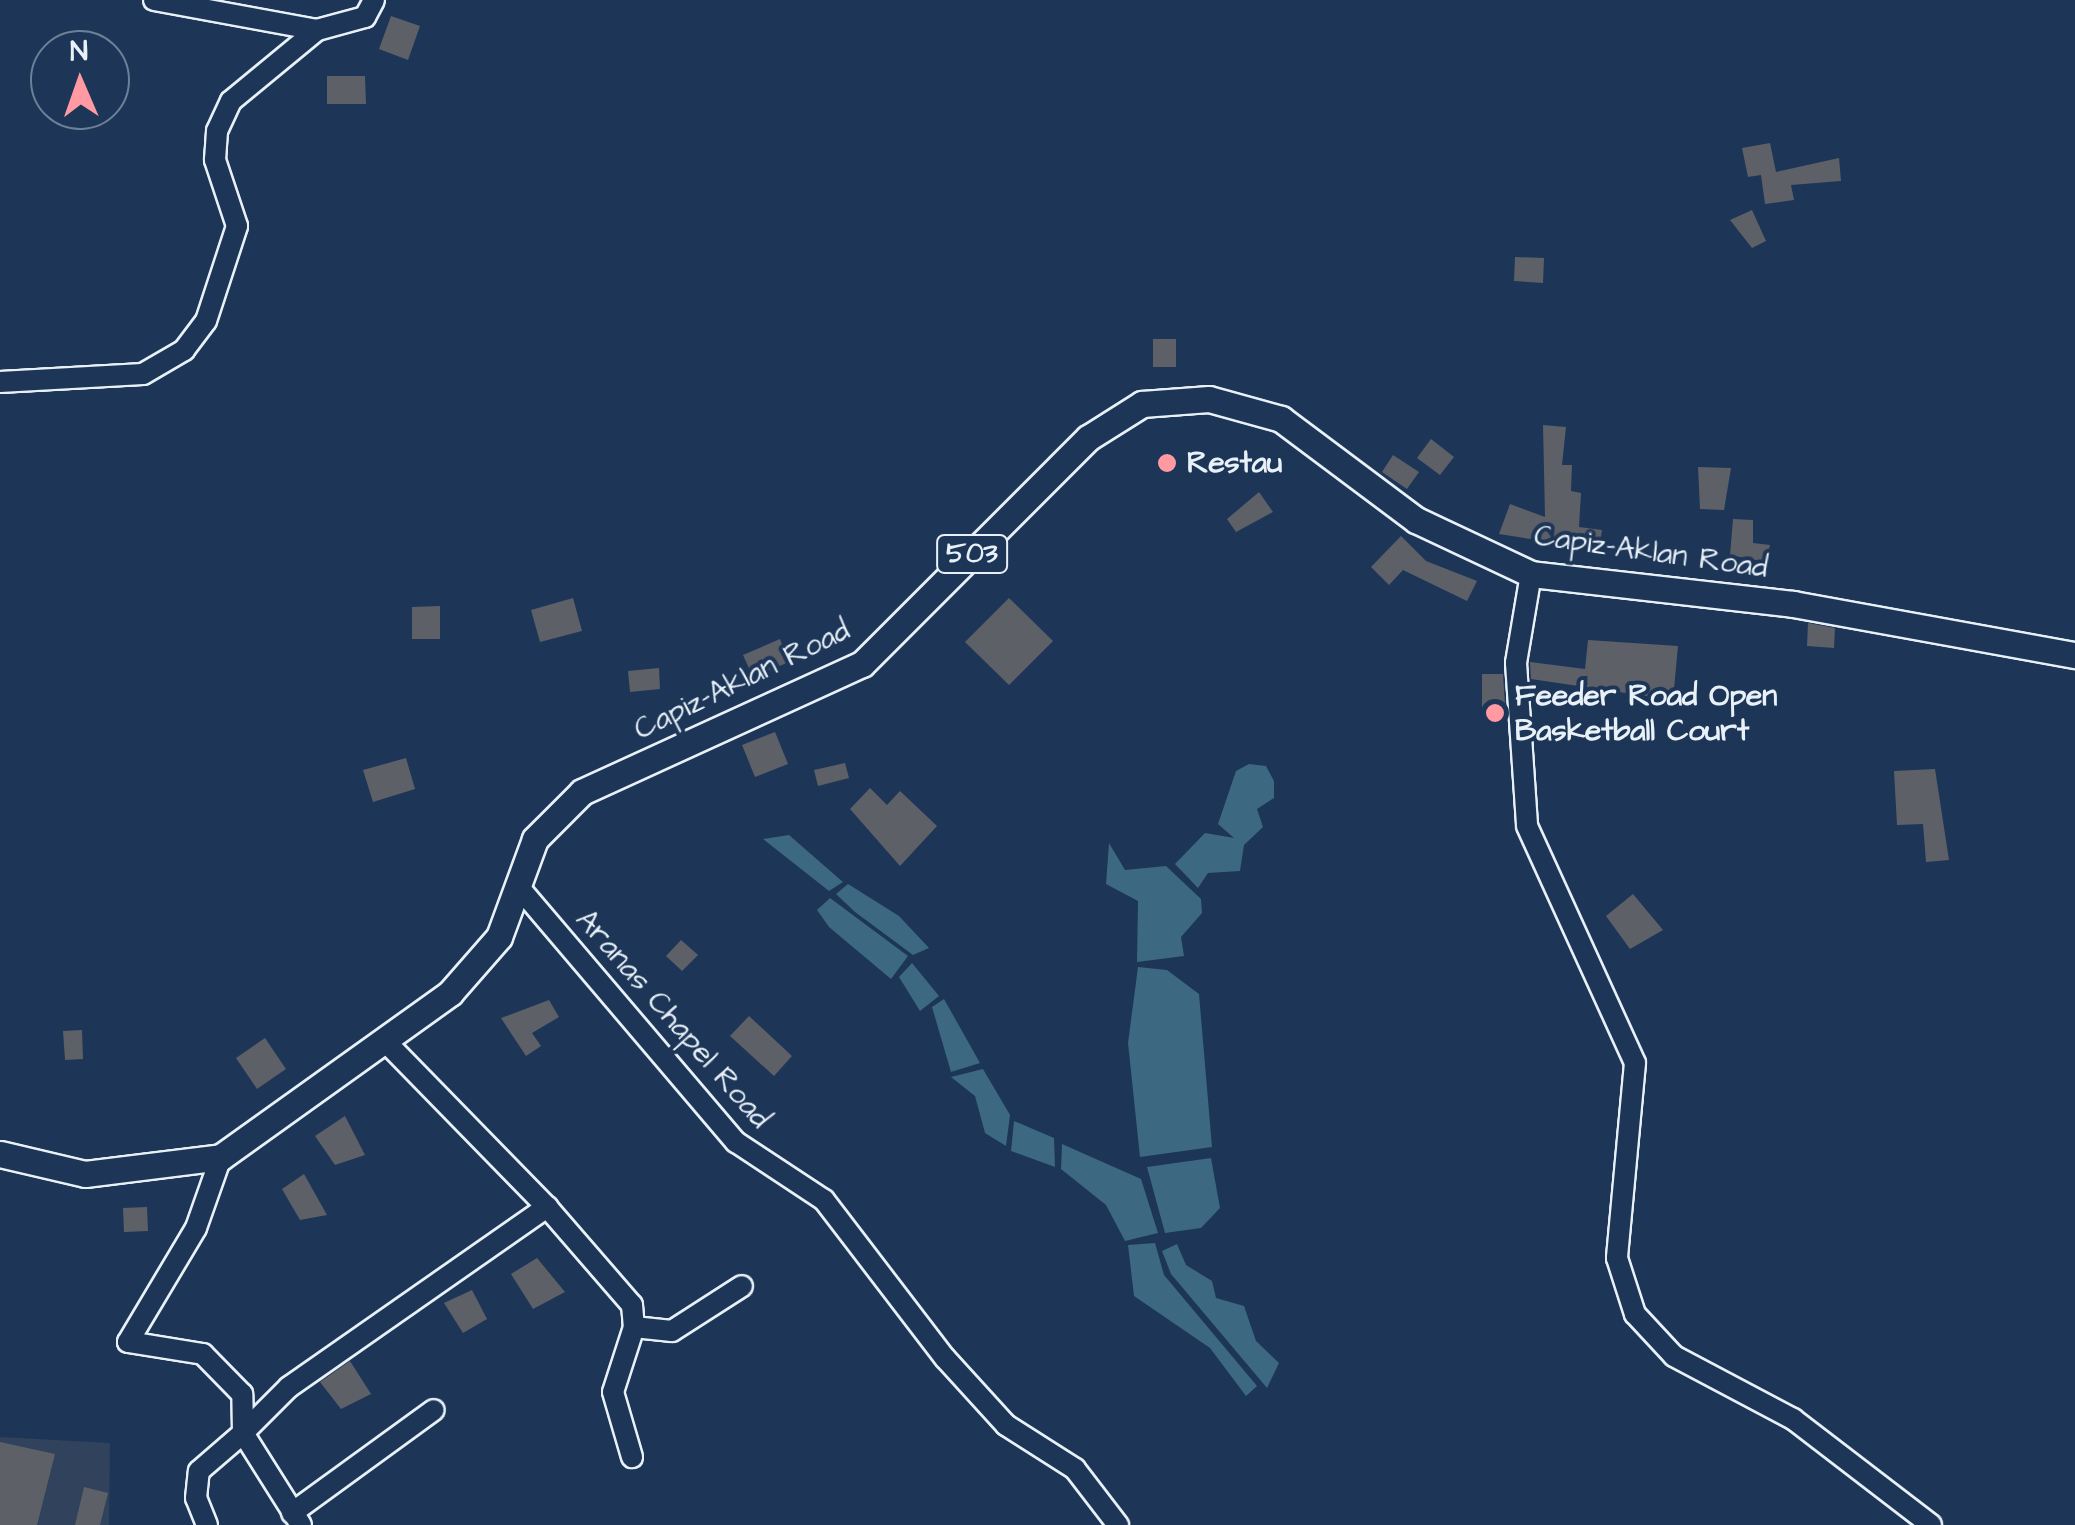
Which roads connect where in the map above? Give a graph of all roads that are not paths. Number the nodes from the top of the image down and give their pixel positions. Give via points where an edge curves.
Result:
1 (154, 0) edge
2 (374, 0) edge
3 (317, 30) junction
4 (0, 382) edge
5 (1531, 574) junction
6 (2075, 655) edge
7 (518, 885) junction
8 (387, 1043) junction
9 (0, 1154) edge
10 (221, 1156) junction
11 (547, 1206) junction
12 (742, 1286) dead end
13 (634, 1327) junction
14 (434, 1410) dead end
15 (243, 1433) junction
16 (632, 1457) dead end
17 (296, 1519) edge
18 (208, 1525) edge
19 (1118, 1525) edge
20 (1931, 1525) edge

1 - 3 street
2 - 3 street via 364,17
3 - 4 street via 231,101 217,131 215,160 237,226 206,321 184,350 142,374
5 - 6 main road, Capiz-Aklan Road / 503 via 1793,604
5 - 7 main road, Capiz-Aklan Road / 503 via 1416,520 1281,420 1209,399 1142,404 1088,438 862,664 582,792 535,839
5 - 20 street via 1516,663 1522,791 1542,876 1606,987 1635,1063 1617,1258 1635,1314 1674,1356 1793,1419
7 - 8 main road, Capiz-Aklan Road / 503 via 499,937 450,994
7 - 19 street, Aranas Chapel Road via 736,1142 824,1200 945,1358 1006,1425 1076,1468
8 - 10 main road, Capiz-Aklan Road / 503
8 - 11 street
9 - 10 main road, Capiz-Aklan Road / 503 via 86,1174
10 - 15 street via 196,1228 128,1342 203,1354 242,1394
11 - 13 street via 624,1288
11 - 15 street via 290,1387
12 - 13 street via 672,1332
13 - 16 street via 618,1355 614,1392
14 - 17 street
15 - 17 street
15 - 18 street via 199,1472 196,1498

